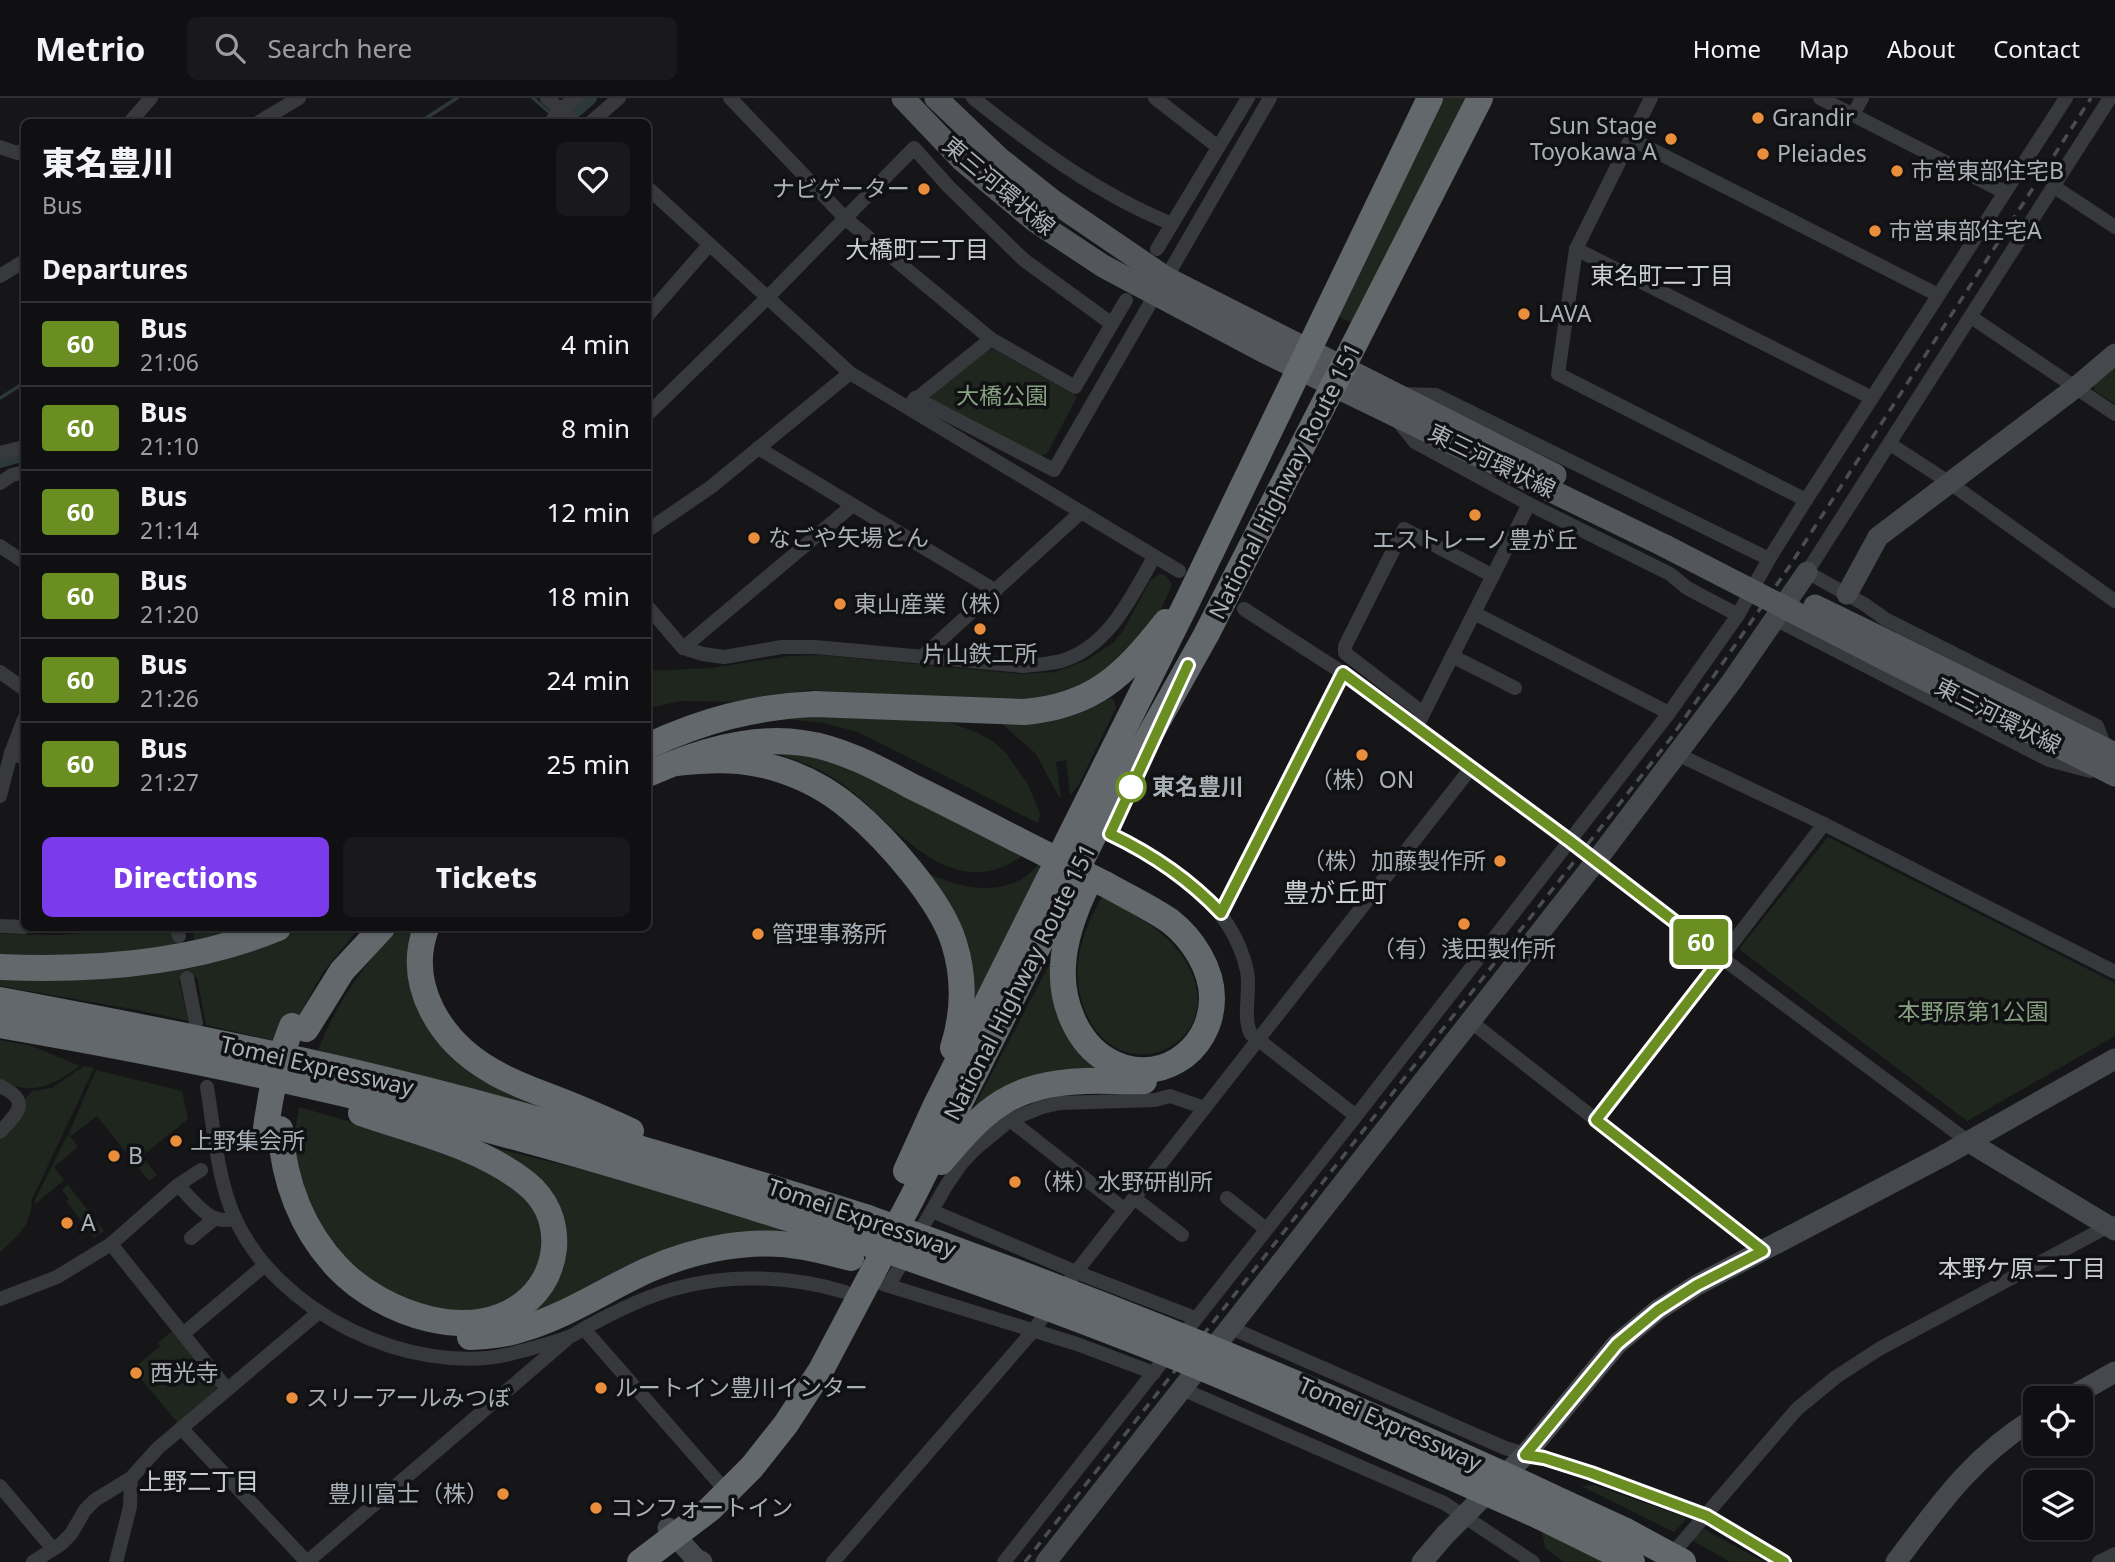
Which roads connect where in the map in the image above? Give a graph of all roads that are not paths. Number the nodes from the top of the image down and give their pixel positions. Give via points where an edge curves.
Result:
1 (151, 98) edge
2 (299, 98) edge
3 (547, 98) edge
4 (577, 98) edge
5 (619, 98) edge
6 (730, 98) edge
7 (903, 98) edge
8 (936, 98) edge
9 (973, 98) edge
10 (1155, 98) edge
11 (1248, 98) edge
12 (1270, 98) edge
13 (1430, 98) edge
14 (1480, 98) edge
15 (1651, 98) edge
16 (1819, 98) edge
17 (1862, 98) edge
18 (2066, 98) edge
19 (2110, 98) edge
20 (566, 115) edge
21 (1853, 115) junction
22 (133, 119) edge
23 (264, 119) edge
24 (594, 119) edge
25 (1631, 139) junction
26 (0, 147) edge
27 (1218, 147) junction
28 (21, 151) edge
29 (2053, 186) junction
30 (2004, 192) junction
31 (651, 196) edge
32 (846, 219) junction
33 (1172, 224) junction
34 (2115, 227) edge
35 (709, 245) junction
36 (1157, 249) dead end
37 (1576, 249) junction
38 (21, 263) edge
39 (0, 276) edge
40 (1161, 287) junction
41 (1938, 295) junction
42 (768, 297) junction
43 (1126, 300) dead end
44 (651, 312) edge
45 (1971, 317) junction
46 (1112, 324) junction
47 (991, 339) junction
48 (2115, 355) edge
49 (1304, 360) junction
50 (850, 373) junction
51 (1338, 377) junction
52 (2075, 388) junction
53 (1872, 398) junction
54 (1393, 402) junction
55 (911, 403) junction
56 (651, 411) edge
57 (2115, 414) edge
58 (1890, 444) junction
59 (21, 448) edge
60 (758, 448) junction
61 (0, 453) edge
62 (21, 473) edge
63 (0, 482) edge
64 (1950, 483) junction
65 (1806, 500) junction
66 (1529, 503) junction
67 (853, 505) junction
68 (1080, 513) junction
69 (651, 528) edge
70 (0, 546) edge
71 (1154, 557) junction
72 (1769, 559) junction
73 (21, 560) edge
74 (1178, 571) dead end
75 (1807, 572) junction
76 (1493, 576) junction
77 (996, 591) junction
78 (1847, 594) junction
79 (2115, 601) edge
80 (1187, 602) junction
81 (1244, 609) dead end
82 (651, 610) edge
83 (1474, 613) junction
84 (1738, 615) junction
85 (1773, 618) junction
86 (684, 648) junction
87 (1891, 653) junction
88 (923, 656) junction
89 (1452, 656) junction
90 (0, 672) edge
91 (1343, 673) junction
92 (21, 687) edge
93 (1515, 688) dead end
94 (1423, 713) junction
95 (1669, 713) junction
96 (1416, 727) junction
97 (21, 737) edge
98 (651, 745) edge
99 (651, 745) edge
100 (2110, 752) edge
101 (1677, 754) junction
102 (18, 755) edge
103 (676, 763) junction
104 (1471, 768) junction
105 (651, 773) edge
106 (2115, 776) edge
107 (0, 796) edge
108 (1824, 824) junction
109 (1104, 832) junction
110 (1019, 833) junction
111 (1570, 841) junction
112 (1596, 861) junction
113 (1108, 878) junction
114 (1221, 913) junction
115 (0, 926) edge
116 (21, 927) edge
117 (270, 931) edge
118 (357, 931) edge
119 (379, 931) edge
120 (425, 931) edge
121 (1722, 958) junction
122 (0, 967) edge
123 (2115, 972) edge
124 (187, 978) dead end
125 (0, 1000) edge
126 (1470, 1021) junction
127 (196, 1023) dead end
128 (0, 1025) edge
129 (299, 1028) junction
130 (1258, 1040) junction
131 (188, 1059) junction
132 (2115, 1059) edge
133 (0, 1086) edge
134 (207, 1087) dead end
135 (936, 1105) junction
136 (1205, 1108) junction
137 (1356, 1116) junction
138 (1010, 1120) junction
139 (1596, 1120) junction
140 (273, 1129) junction
141 (0, 1132) edge
142 (1969, 1142) junction
143 (201, 1170) dead end
144 (178, 1185) junction
145 (765, 1186) junction
146 (1134, 1198) junction
147 (1227, 1198) dead end
148 (922, 1204) junction
149 (1125, 1210) junction
150 (235, 1218) junction
151 (214, 1219) junction
152 (2113, 1226) edge
153 (1266, 1229) junction
154 (1182, 1235) dead end
155 (191, 1238) dead end
156 (859, 1239) junction
157 (111, 1244) junction
158 (1763, 1251) junction
159 (265, 1265) junction
160 (1076, 1272) junction
161 (868, 1286) junction
162 (0, 1299) edge
163 (319, 1312) junction
164 (1195, 1318) junction
165 (1229, 1327) junction
166 (1033, 1331) junction
167 (577, 1332) junction
168 (183, 1334) junction
169 (2115, 1372) edge
170 (1154, 1373) junction
171 (2090, 1386) edge
172 (227, 1389) junction
173 (1182, 1389) junction
174 (2023, 1426) edge
175 (181, 1428) junction
176 (1525, 1455) junction
177 (131, 1478) junction
178 (719, 1483) junction
179 (0, 1486) edge
180 (1544, 1506) junction
181 (1466, 1516) junction
182 (1707, 1516) junction
183 (672, 1532) junction
184 (53, 1549) junction
185 (2115, 1553) edge
186 (1681, 1554) edge
187 (33, 1562) edge
188 (116, 1562) edge
189 (307, 1562) edge
190 (625, 1562) edge
191 (640, 1562) edge
192 (702, 1562) edge
193 (833, 1562) edge
194 (1003, 1562) edge
195 (1046, 1562) edge
196 (1422, 1562) edge
197 (1534, 1562) edge
198 (1632, 1562) edge
199 (1784, 1562) edge
200 (1896, 1562) edge
201 (2099, 1562) edge

1 - 22 street
2 - 23 street
3 - 20 street
4 - 20 street
5 - 24 street
6 - 32 street
7 - 40 main road, 東三河環状線 via 963,161 1035,220 1103,265
8 - 40 main road, 東三河環状線 via 1000,159
9 - 33 street via 1088,181
10 - 27 street
11 - 27 street
12 - 40 street
13 - 49 highway, National Highway Route 151
14 - 51 highway, National Highway Route 151
15 - 25 street
16 - 21 street
17 - 21 street
18 - 30 street
19 - 29 street
21 - 30 street
25 - 37 street
25 - 41 street
26 - 28 street
27 - 33 street
29 - 34 street
29 - 45 street
30 - 41 street
31 - 35 street
32 - 42 street
32 - 46 street via 914,148 1024,260
32 - 47 street
33 - 36 street
35 - 42 street
35 - 44 street
37 - 53 street
37 - 65 street via 1558,374
38 - 39 street
40 - 49 main road, 東三河環状線
40 - 55 street via 1054,470
41 - 53 street
42 - 50 street
42 - 56 street
43 - 46 street
45 - 52 street
45 - 58 street
46 - 47 street via 1075,387
47 - 55 street
48 - 52 street
49 - 51 main road, 東三河環状線
49 - 80 highway, National Highway Route 151
50 - 55 street
50 - 60 street
51 - 54 main road, 東三河環状線
51 - 109 highway, National Highway Route 151
52 - 57 street
52 - 64 street
53 - 65 street
54 - 66 street via 1415,442
54 - 72 street via 1436,395
54 - 87 main road, 東三河環状線, bridge
55 - 68 street
58 - 64 street
58 - 75 street
59 - 61 street
60 - 67 street
60 - 69 street
62 - 63 street
64 - 78 street via 1878,537
64 - 79 street
65 - 72 street
66 - 76 street
66 - 84 street via 1670,574
67 - 77 street
67 - 86 street
68 - 71 street
68 - 77 street
70 - 73 street
71 - 74 street
71 - 88 street via 1124,610 1079,653 1023,666
72 - 84 street
75 - 78 street
75 - 85 street
76 - 83 street
76 - 94 street via 1404,529 1345,653
77 - 88 street
78 - 100 street via 1885,619 2097,726
80 - 98 highway via 1176,608 1129,667 1108,685 1044,711 787,705 699,723
80 - 135 highway, National Highway Route 151
81 - 91 street
82 - 86 street
83 - 89 street
83 - 95 street
84 - 95 street
85 - 101 street
85 - 106 street via 2049,760
86 - 88 street via 724,657 782,647
87 - 100 main road, 東三河環状線
87 - 106 main road, 東三河環状線
89 - 93 street
89 - 94 street
90 - 92 street
91 - 96 street
91 - 114 street
94 - 96 street
95 - 111 street
96 - 104 street
97 - 102 street
99 - 110 highway via 782,730 832,738 895,764
101 - 108 street
101 - 112 street
102 - 107 street
103 - 105 highway
103 - 110 highway via 722,747 801,742 876,768
103 - 135 highway via 730,759 791,774 851,809 911,872 946,924 961,978 959,1027 935,1093
104 - 111 street
104 - 130 street
108 - 121 street
108 - 123 street
109 - 113 highway via 1068,936 1063,966 1067,1004 1083,1036 1105,1059 1139,1069 1172,1064 1191,1051 1204,1033 1211,1014 1210,979 1196,950 1170,921
109 - 114 street via 1172,869
109 - 148 highway, National Highway Route 151
110 - 113 highway, bridge
111 - 112 street
111 - 137 street
112 - 121 street
112 - 126 street
113 - 148 highway via 1143,889 1183,914 1207,942 1220,964 1225,986 1218,1032 1198,1059 1166,1077 1047,1084 995,1106 962,1136
114 - 130 street via 1244,959 1249,991 1247,1026
115 - 116 street
117 - 122 highway via 200,952 130,964
118 - 129 highway via 313,989
119 - 129 highway
120 - 145 highway via 420,950 422,989 437,1020 471,1056 539,1093
121 - 139 street
121 - 142 street
124 - 127 street
125 - 145 highway, Tomei Expressway via 353,1072 595,1135
126 - 139 street
126 - 165 street
128 - 131 highway, Tomei Expressway
129 - 140 highway
130 - 136 street
130 - 137 street
131 - 140 highway via 237,1082 349,1110 467,1150 507,1170 535,1191 552,1221 555,1244 547,1275 517,1308 483,1321 430,1318 383,1301 340,1269 308,1228
131 - 156 highway, Tomei Expressway via 477,1127
132 - 142 street
133 - 141 street via 15,1094 20,1104
134 - 150 street
135 - 161 highway, National Highway Route 151 via 894,1197
136 - 138 street via 1170,1096 1060,1103
136 - 146 street
137 - 153 street
138 - 148 street via 968,1156 946,1186
138 - 149 street
139 - 158 street
140 - 156 highway via 269,1167 282,1211 321,1273 365,1307 427,1332 468,1337 521,1330 648,1270 717,1249
142 - 152 street
142 - 158 street
143 - 144 street
144 - 151 street
144 - 157 street
145 - 156 highway, Tomei Expressway
146 - 149 street
146 - 154 street
147 - 153 street
148 - 160 street
148 - 161 highway, National Highway Route 151
149 - 160 street
150 - 151 street
150 - 159 street
151 - 155 street
152 - 182 street via 1879,1349 1836,1377 1797,1409
153 - 164 street
156 - 180 highway, Tomei Expressway, bridge via 1141,1343
156 - 180 highway, Tomei Expressway, bridge via 1151,1323 1412,1431
157 - 162 street via 57,1278
157 - 168 street
158 - 176 street via 1697,1285 1617,1344
159 - 163 street
159 - 168 street
160 - 164 street
160 - 166 street
161 - 166 street
161 - 167 street via 743,1278 708,1281 648,1298
161 - 178 highway, National Highway Route 151 via 746,1455
161 - 183 highway, National Highway Route 151 via 786,1424 710,1509
163 - 167 street via 385,1344 457,1357 508,1354
163 - 172 street
164 - 170 street
165 - 173 street
165 - 176 street
166 - 170 street
166 - 193 street
167 - 178 street
167 - 189 street
168 - 172 street
169 - 171 street
170 - 194 street
172 - 175 street
173 - 181 street
173 - 195 street
174 - 200 street via 1962,1478
175 - 177 street
175 - 189 street
176 - 181 street
176 - 182 street via 1591,1473
177 - 184 street via 95,1500 71,1534
177 - 188 street via 130,1507
178 - 183 highway, National Highway Route 151
179 - 184 street
180 - 186 highway, Tomei Expressway via 1624,1530
180 - 198 highway, Tomei Expressway
181 - 196 street
181 - 197 street
182 - 186 street
182 - 199 street
183 - 190 highway, National Highway Route 151
183 - 191 highway, National Highway Route 151
183 - 192 street
184 - 187 street
185 - 201 street

